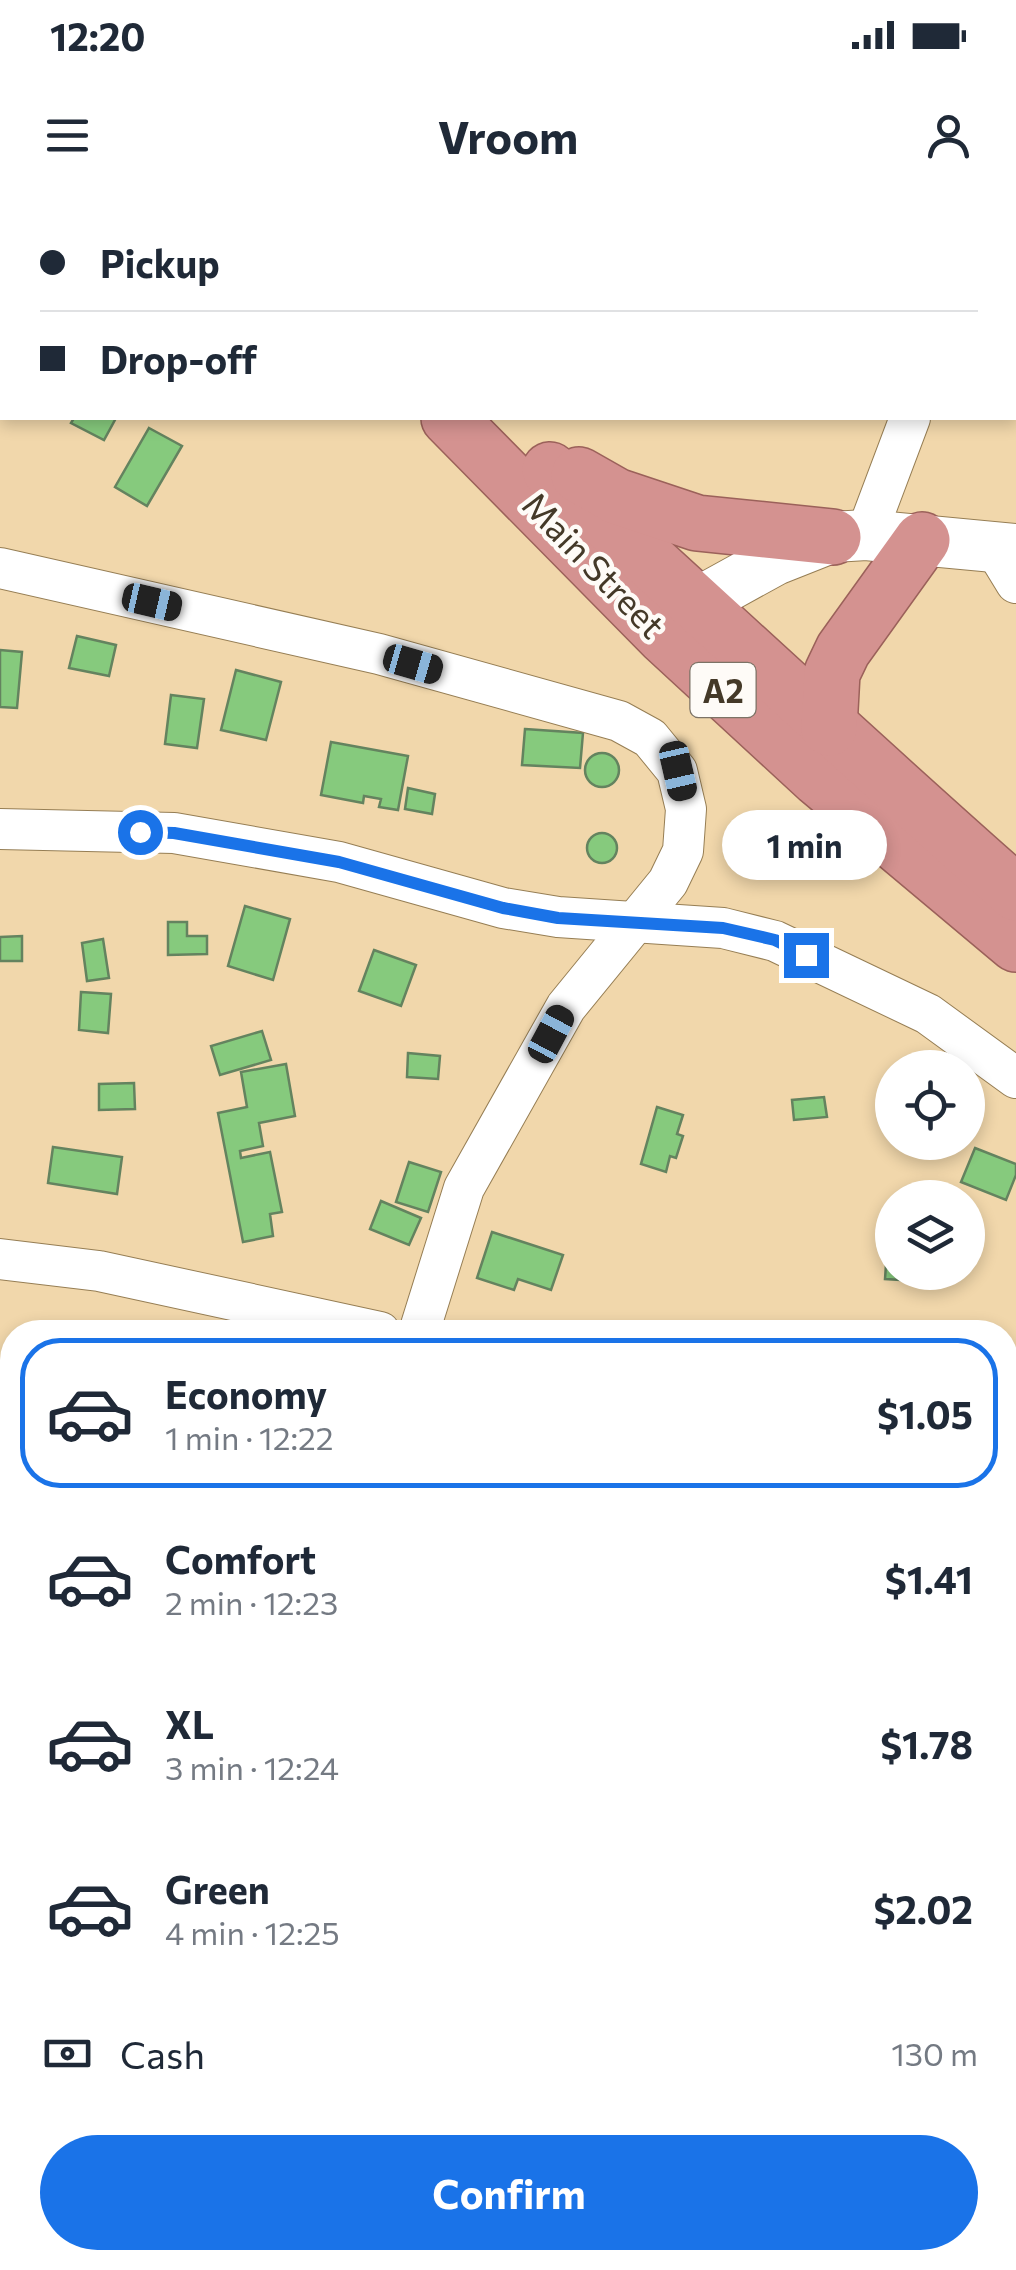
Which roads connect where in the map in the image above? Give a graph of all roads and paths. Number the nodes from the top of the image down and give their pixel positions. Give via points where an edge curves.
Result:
1 (450, 420) edge
2 (909, 420) edge
3 (506, 430) edge
4 (849, 536) junction
5 (922, 540) junction
6 (1009, 560) edge
7 (0, 568) edge
8 (693, 630) junction
9 (829, 728) junction
10 (0, 829) edge
11 (1016, 892) edge
12 (635, 922) junction
13 (1016, 944) edge
14 (1016, 1078) edge
15 (0, 1259) edge
16 (325, 1320) edge
17 (423, 1320) edge

1 - 8 highway, Main Street / A2
2 - 4 street
3 - 4 highway via 616,496 697,523
3 - 8 highway, Main Street / A2
4 - 5 street
4 - 8 street via 775,560
5 - 6 street
5 - 8 street via 818,572
5 - 9 highway via 843,650 832,673
7 - 12 street via 379,654 619,721 650,738 678,771 686,809 683,851
8 - 9 highway, Main Street / A2
8 - 13 highway, Main Street / A2 via 818,778
9 - 11 highway, Main Street / A2
10 - 12 street via 174,833 339,862 503,908
12 - 14 street via 723,928 775,940 928,1014
12 - 17 street via 566,1007 464,1188
15 - 16 street via 99,1271

